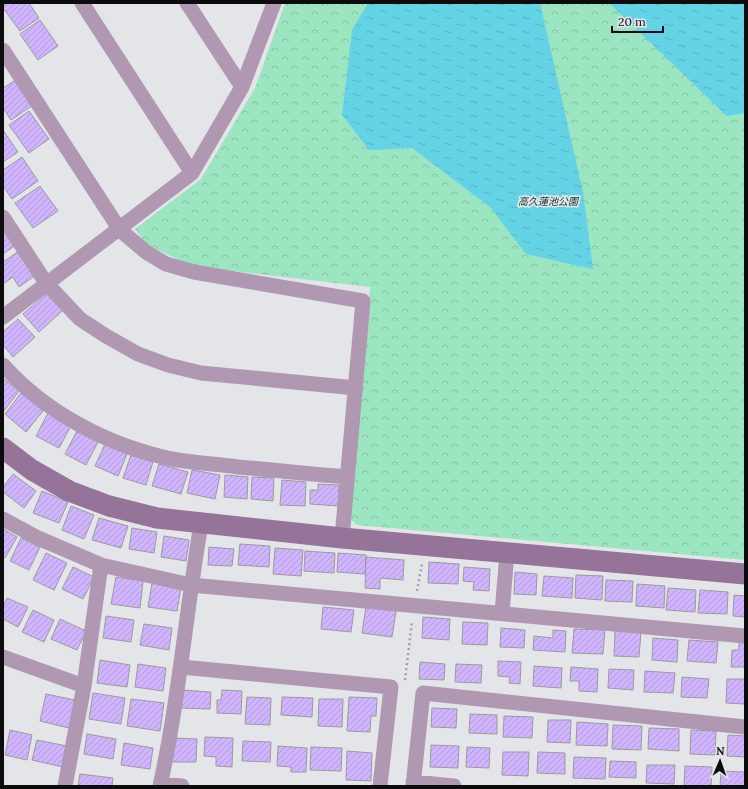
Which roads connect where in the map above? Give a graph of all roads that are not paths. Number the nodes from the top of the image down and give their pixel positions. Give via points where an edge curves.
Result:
1 (82, 3) edge
2 (188, 3) edge
3 (274, 3) edge
4 (3, 50) edge
5 (242, 87) junction
6 (192, 174) junction
7 (3, 217) edge
8 (120, 230) junction
9 (46, 283) junction
10 (3, 317) edge
11 (3, 365) edge
12 (356, 388) junction
13 (3, 448) edge
14 (347, 477) junction
15 (3, 519) edge
16 (201, 524) junction
17 (342, 538) junction
18 (507, 553) junction
19 (101, 565) junction
20 (745, 574) edge
21 (191, 585) junction
22 (502, 613) junction
23 (745, 636) edge
24 (3, 656) edge
25 (181, 667) junction
26 (84, 686) junction
27 (745, 727) edge
28 (413, 784) edge
29 (160, 785) edge
30 (65, 786) edge
31 (182, 786) edge
32 (380, 786) edge
33 (454, 786) edge

1 - 6 street
2 - 5 street
3 - 5 street
4 - 8 street
5 - 6 street
6 - 8 street
7 - 9 street
8 - 9 street
8 - 12 street via 146,252 166,264 194,272 363,301
9 - 10 street
9 - 12 street via 80,319 93,328 138,354 168,365 201,373
11 - 14 street via 50,406 84,427 127,446 172,459
12 - 14 street
13 - 16 street via 32,470 75,493 109,506 156,518
14 - 17 street
15 - 19 street via 38,538
16 - 17 street
16 - 21 street
17 - 18 street
18 - 20 street
18 - 22 street
19 - 21 street
19 - 26 street
21 - 22 street
21 - 25 street
22 - 23 street
24 - 26 street
25 - 29 street
25 - 32 street via 391,687
26 - 30 street
27 - 28 street via 423,693
28 - 33 street
29 - 31 street

